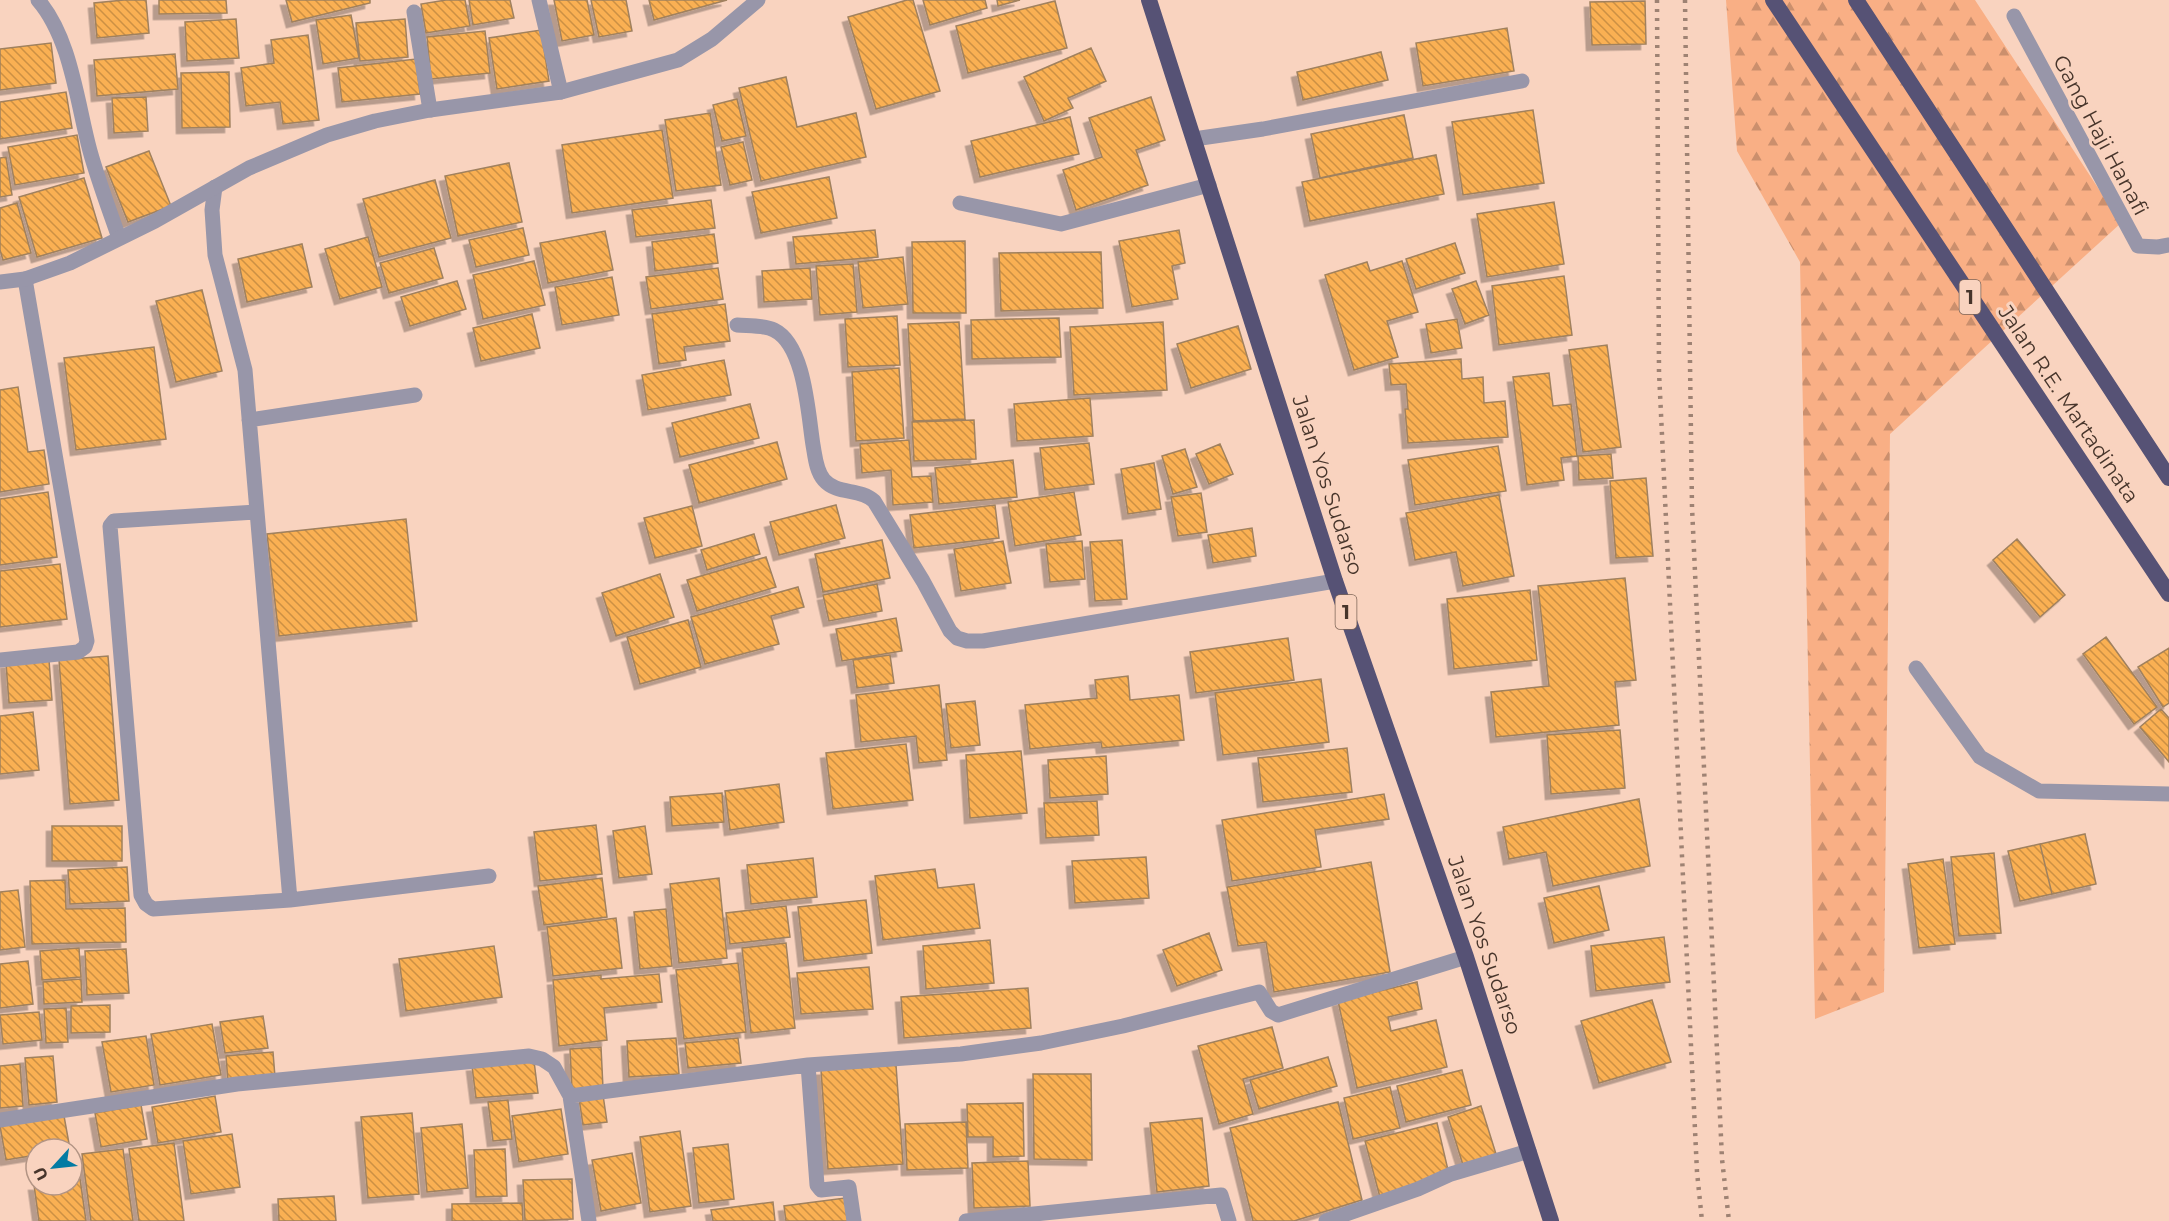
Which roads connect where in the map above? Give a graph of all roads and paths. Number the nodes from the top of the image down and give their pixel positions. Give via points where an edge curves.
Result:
1 (38, 0) edge
2 (539, 0) edge
3 (758, 0) edge
4 (1149, 0) edge
5 (1773, 0) edge
6 (1856, 0) edge
7 (414, 12) dead end
8 (2014, 16) dead end
9 (1522, 81) dead end
10 (561, 92) junction
11 (430, 110) junction
12 (1194, 139) junction
13 (1209, 186) junction
14 (215, 187) junction
15 (960, 203) dead end
16 (119, 238) junction
17 (2169, 245) edge
18 (25, 279) junction
19 (0, 282) edge
20 (737, 325) dead end
21 (415, 395) dead end
22 (249, 420) junction
23 (2169, 478) edge
24 (257, 512) junction
25 (1335, 581) junction
26 (2169, 594) edge
27 (0, 660) edge
28 (1916, 668) dead end
29 (2169, 794) edge
30 (489, 876) dead end
31 (290, 900) junction
32 (1466, 957) junction
33 (808, 1065) junction
34 (570, 1096) junction
35 (0, 1120) edge
36 (1529, 1150) junction
37 (590, 1221) edge
38 (854, 1221) edge
39 (966, 1221) edge
40 (1229, 1221) edge
41 (1326, 1221) edge
42 (1551, 1221) edge

1 - 16 street via 59,36
2 - 10 street
3 - 10 street via 712,39 678,60
4 - 12 highway, Jalan Yos Sudarso / 1
5 - 26 highway, Jalan R.E. Martadinata / 1
6 - 23 highway, Jalan R.E. Martadinata
7 - 11 street
8 - 17 street, Gang Haji Hanafi via 2138,246
9 - 12 street
10 - 11 street
11 - 14 street via 327,135
12 - 13 highway, Jalan Yos Sudarso / 1
13 - 15 street via 1061,224
13 - 25 highway, Jalan Yos Sudarso / 1
14 - 16 street
14 - 22 street via 215,255 245,370
16 - 18 street via 70,263
18 - 19 street
18 - 27 street via 87,641 78,652
20 - 25 street via 773,329 784,338 795,354 801,375 816,462 824,480 838,489 867,494 874,501 957,638 982,641
21 - 22 street
22 - 24 street
24 - 31 street
24 - 31 street via 114,521 110,526 141,895 153,909
25 - 32 highway, Jalan Yos Sudarso / 1
28 - 29 street via 1980,757 2039,791
30 - 31 street
32 - 33 street via 1278,1014 1271,1011 1259,992 1041,1042 961,1054
32 - 36 highway, Jalan Yos Sudarso / 1
33 - 34 street
33 - 38 street via 817,1185 821,1190 849,1187
34 - 35 street via 554,1067 529,1056 237,1084
34 - 37 street
36 - 41 street via 1451,1174
36 - 42 highway, Jalan Yos Sudarso / 1
39 - 40 street via 1221,1195

